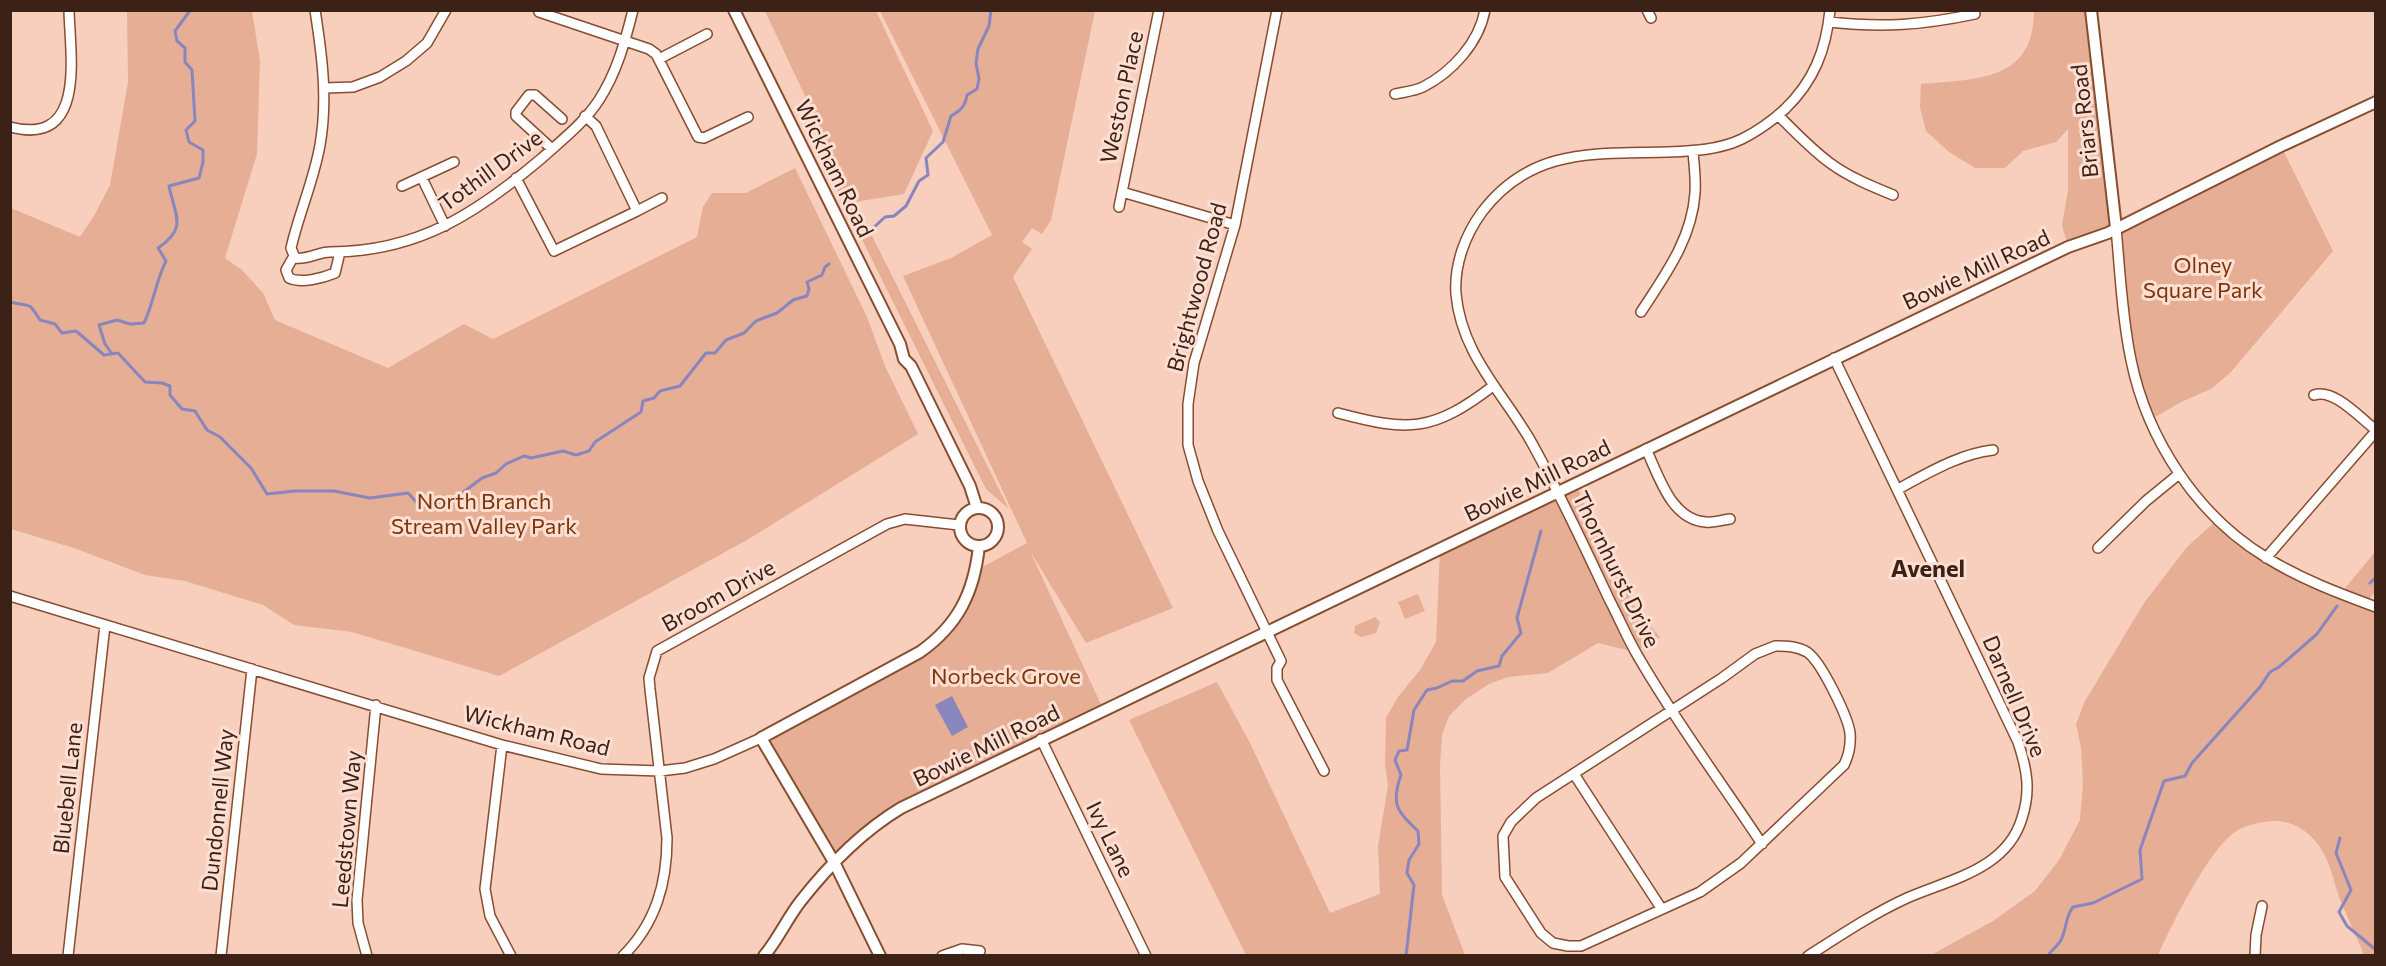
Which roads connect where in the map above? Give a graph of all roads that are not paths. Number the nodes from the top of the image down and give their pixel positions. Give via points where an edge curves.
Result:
1 (69, 10) edge
2 (315, 10) edge
3 (446, 10) edge
4 (633, 10) edge
5 (734, 10) edge
6 (1159, 10) edge
7 (1277, 10) edge
8 (1485, 10) edge
9 (1830, 10) edge
10 (2091, 10) edge
11 (539, 12) dead end
12 (1975, 14) dead end
13 (1829, 22) junction
14 (707, 34) dead end
15 (625, 40) junction
16 (659, 59) junction
17 (325, 88) junction
18 (1395, 94) dead end
19 (2376, 102) edge
20 (1778, 115) junction
21 (585, 116) junction
22 (748, 117) dead end
23 (562, 119) dead end
24 (10, 127) edge
25 (552, 149) junction
26 (1693, 151) junction
27 (453, 162) dead end
28 (422, 178) junction
29 (516, 178) junction
30 (402, 186) dead end
31 (1122, 192) junction
32 (1893, 195) dead end
33 (662, 198) dead end
34 (1119, 207) dead end
35 (637, 211) junction
36 (1235, 225) junction
37 (445, 226) junction
38 (2116, 228) junction
39 (340, 252) junction
40 (294, 256) junction
41 (1641, 312) dead end
42 (1834, 358) junction
43 (1493, 386) junction
44 (2314, 395) dead end
45 (1338, 413) dead end
46 (2376, 430) edge
47 (1646, 449) junction
48 (1993, 450) dead end
49 (2180, 474) junction
50 (1898, 489) junction
51 (1557, 491) junction
52 (977, 508) junction
53 (1730, 519) dead end
54 (959, 525) junction
55 (979, 546) junction
56 (2098, 548) dead end
57 (2266, 558) junction
58 (10, 596) edge
59 (2376, 607) edge
60 (105, 625) junction
61 (1267, 632) junction
62 (252, 669) junction
63 (376, 705) junction
64 (1672, 711) junction
65 (782, 727) junction
66 (761, 738) junction
67 (1041, 739) junction
68 (502, 744) junction
69 (774, 761) junction
70 (660, 771) junction
71 (1324, 771) dead end
72 (1574, 774) junction
73 (1762, 844) junction
74 (834, 862) junction
75 (2262, 906) dead end
76 (1661, 908) junction
77 (981, 951) dead end
78 (68, 956) edge
79 (221, 956) edge
80 (367, 956) edge
81 (511, 956) edge
82 (623, 956) edge
83 (764, 956) edge
84 (880, 956) edge
85 (942, 956) edge
86 (1146, 956) edge
87 (1809, 956) edge
88 (2255, 956) edge

1 - 24 street via 70,80 65,110 44,128
2 - 17 street
3 - 17 street via 427,43 406,61 353,87
4 - 15 street, Tothill Drive
5 - 52 street, Wickham Road via 900,344 912,360 911,366
6 - 31 street, Weston Place
7 - 36 street, Brightwood Road
8 - 18 street via 1474,41 1456,63 1422,88
9 - 13 street, Thornhurst Drive
10 - 38 street, Briars Road
11 - 15 street
12 - 13 street via 1904,26
13 - 20 street, Thornhurst Drive via 1812,77
14 - 16 street
15 - 16 street via 649,49
15 - 21 street, Tothill Drive via 610,81
16 - 22 street via 698,137 704,138
17 - 40 street via 321,144 291,248
19 - 38 street, Bowie Mill Road
20 - 26 street, Thornhurst Drive via 1741,140
20 - 32 street via 1831,164
21 - 25 street, Tothill Drive
21 - 35 street via 596,126
23 - 25 street via 530,94 516,112
25 - 29 street, Tothill Drive
26 - 41 street via 1695,194 1688,232
26 - 43 street, Thornhurst Drive via 1560,158 1512,181 1489,203 1462,249 1456,292 1461,327
27 - 28 street
28 - 30 street
28 - 37 street
29 - 35 street via 554,251
29 - 37 street, Tothill Drive
31 - 34 street, Weston Place
31 - 36 street, Weston Place
33 - 35 street
36 - 61 street, Brightwood Road via 1194,363 1188,445 1218,531
37 - 39 street, Tothill Drive via 373,250
38 - 42 street, Bowie Mill Road
38 - 49 street via 2131,361 2150,420
39 - 40 street, Tothill Drive via 320,252 302,259
39 - 40 street via 335,273 294,281 286,270
42 - 47 street, Bowie Mill Road
42 - 50 street, Darnell Drive
43 - 45 street via 1447,417 1422,425 1380,424
43 - 51 street, Thornhurst Drive via 1527,436
44 - 46 street via 2333,396
46 - 57 street
47 - 51 street, Bowie Mill Road
47 - 53 street via 1674,505 1689,518 1707,522
48 - 50 street via 1952,461
49 - 56 street
49 - 57 street via 2217,520
50 - 87 street, Darnell Drive via 2018,742 2029,790 2015,838 1994,860 1907,898
51 - 61 street, Bowie Mill Road
51 - 64 street, Thornhurst Drive via 1638,657
52 - 54 street via 963,515
52 - 55 street via 989,511 998,526 995,538
54 - 55 street via 964,540
54 - 70 street, Broom Drive via 905,519 887,524 657,651 649,678
55 - 65 street, Wickham Road via 977,570 967,597 953,623 937,640
57 - 59 street via 2304,579
58 - 60 street, Wickham Road
60 - 62 street, Wickham Road
60 - 78 street, Bluebell Lane
61 - 67 street, Bowie Mill Road
61 - 71 street, Brightwood Road via 1281,661 1277,680
62 - 63 street, Wickham Road
62 - 79 street, Dundonnell Way
63 - 68 street, Wickham Road
63 - 80 street, Leedstown Way via 357,900 358,923
64 - 72 street
64 - 73 street, Thornhurst Drive
64 - 73 street via 1755,654 1775,646 1806,651 1820,664 1850,732 1850,753 1844,765
65 - 66 street, Wickham Road
65 - 69 street via 775,739
66 - 69 street
66 - 70 street, Wickham Road via 708,761
67 - 74 street, Bowie Mill Road via 901,808 861,835
67 - 86 street, Ivy Lane
68 - 70 street, Wickham Road via 601,769
68 - 81 street via 485,889 490,916
69 - 74 street
70 - 82 street, Broom Drive via 668,838 665,880 650,922
72 - 76 street
72 - 76 street via 1526,807 1503,836 1505,877 1527,914 1553,943 1581,946
73 - 76 street via 1700,892
74 - 83 street, Bowie Mill Road via 800,902
74 - 84 street
75 - 88 street
77 - 85 street via 962,949

